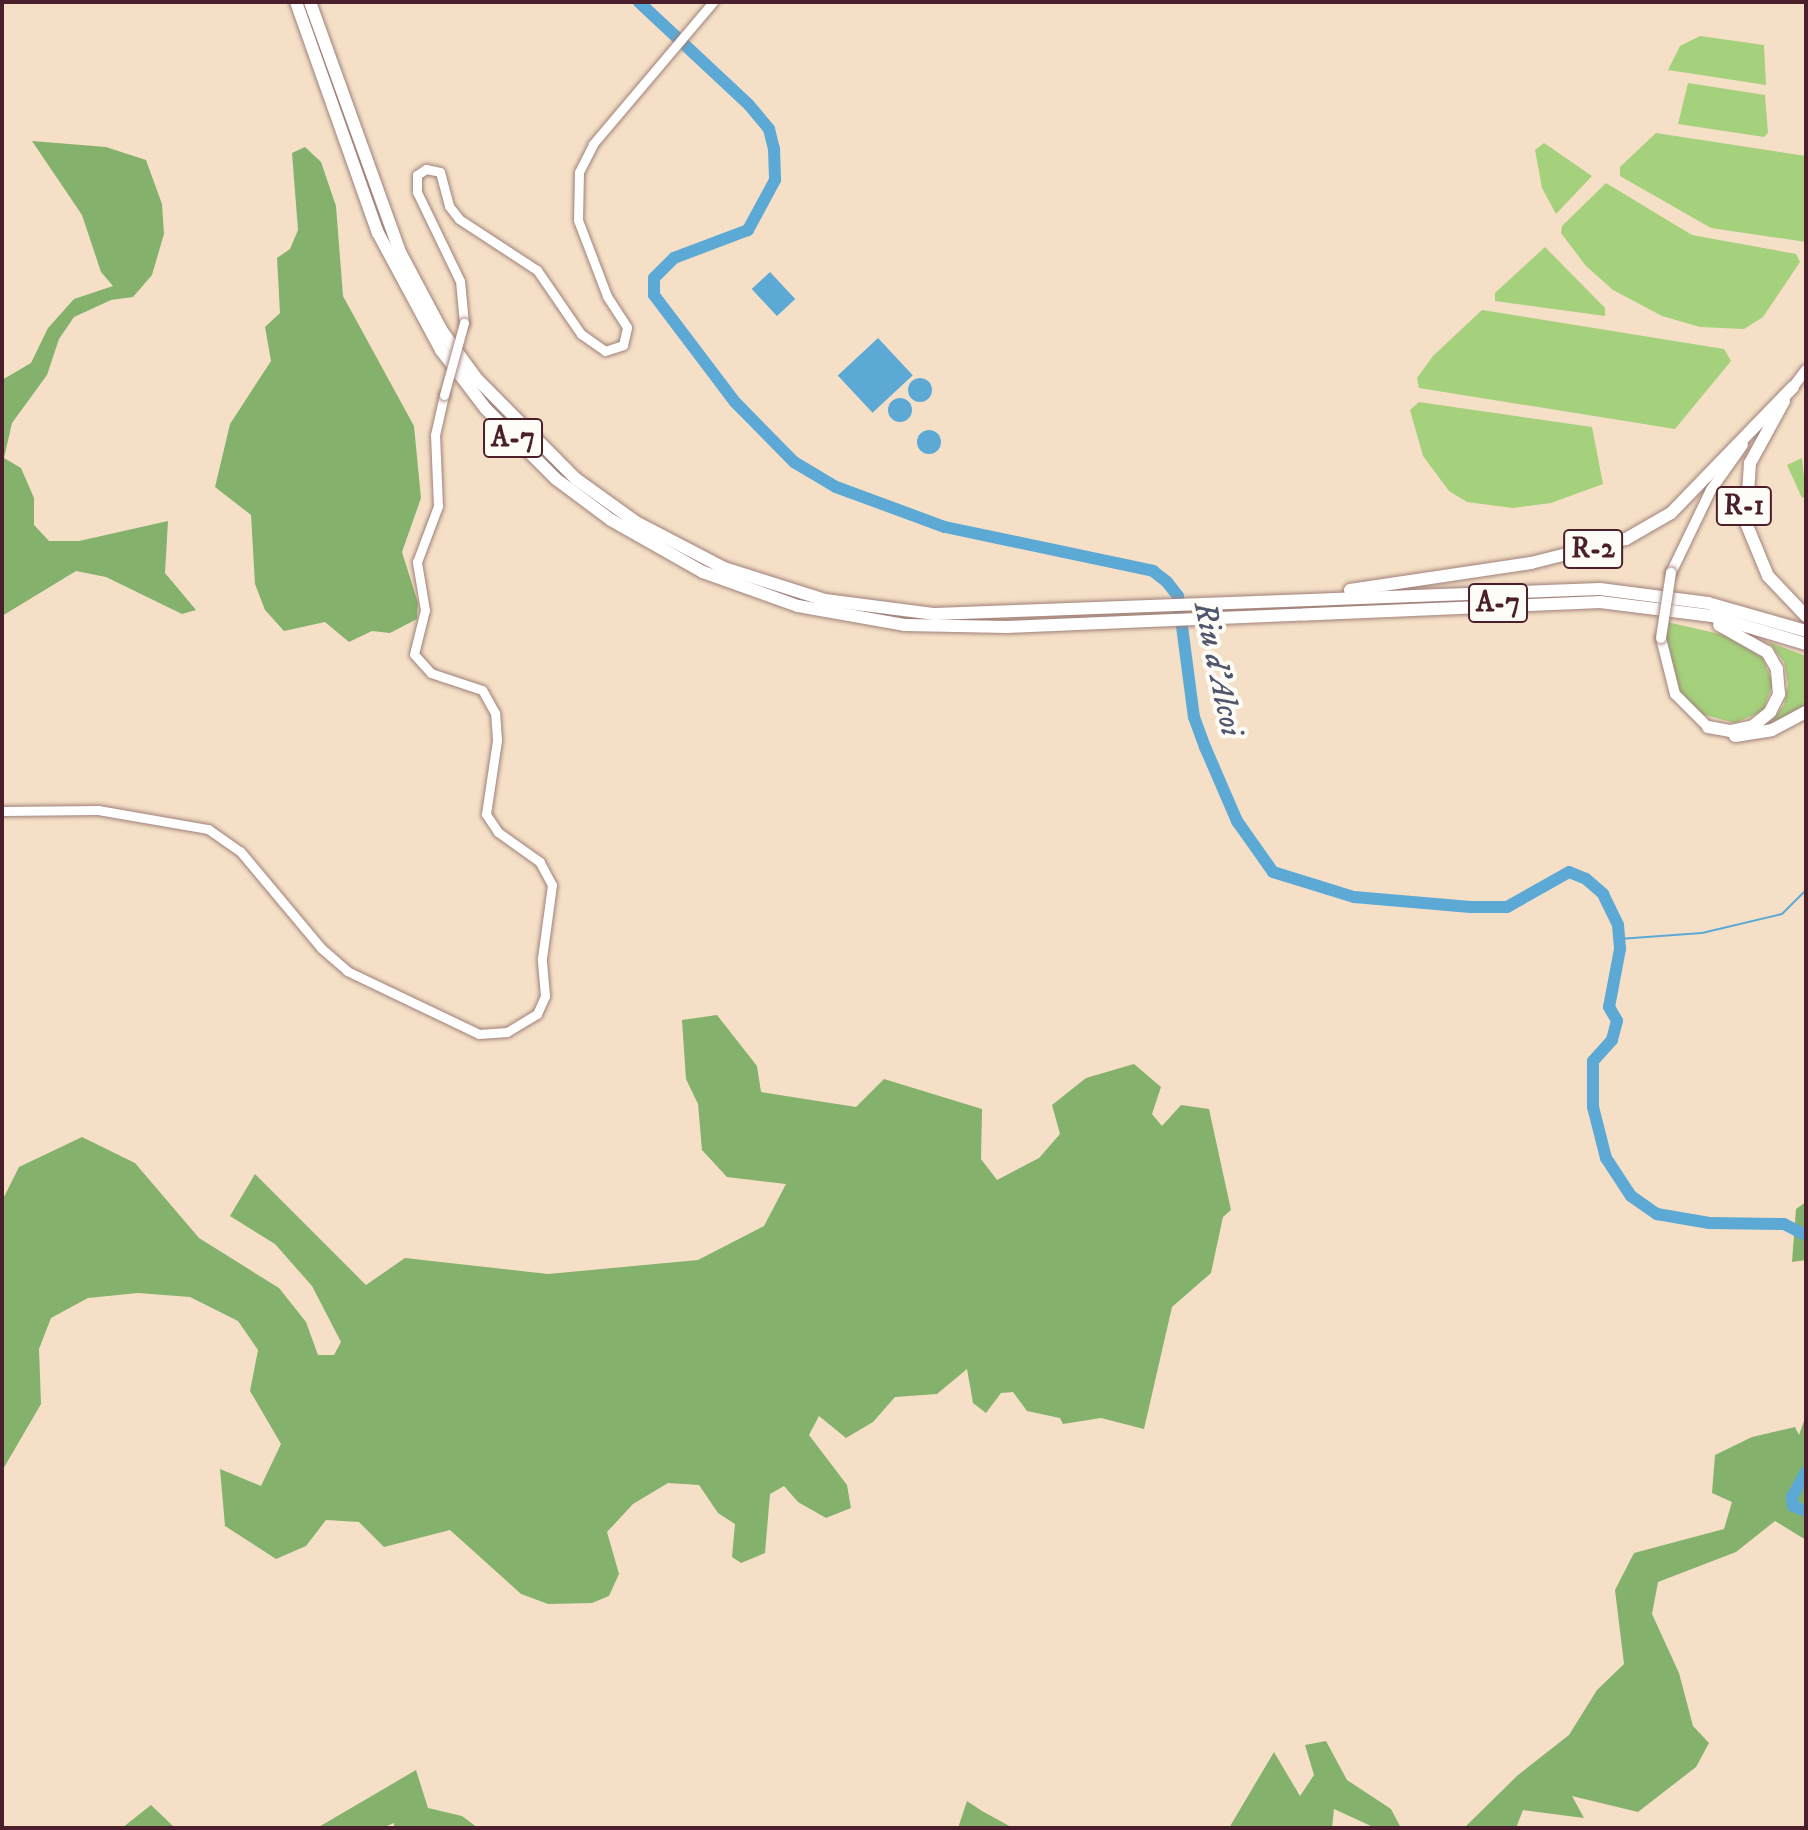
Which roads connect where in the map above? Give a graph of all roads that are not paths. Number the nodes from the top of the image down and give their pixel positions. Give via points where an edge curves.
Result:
1 (296, 2) edge
2 (310, 2) edge
3 (713, 2) edge
4 (1806, 370) edge
5 (1793, 387) junction
6 (1336, 600) junction
7 (1246, 602) joint
8 (1683, 611) junction
9 (865, 614) junction
10 (1806, 616) edge
11 (1806, 631) edge
12 (1806, 644) edge
13 (1806, 712) edge
14 (1708, 727) junction
15 (2, 811) edge

1 - 9 highway, A-7 via 378,233 410,300 465,383 524,450 611,520 703,572 798,606
2 - 9 highway, A-7 via 380,202 418,288 477,379 520,428 576,479 664,538 759,581
3 - 15 street, bridge via 593,144 577,180 578,220 607,296 627,327 623,345 605,351 581,334 537,270 459,219 449,206 440,172 426,169 417,175 417,192 460,281 464,323 435,435 438,506 417,562 425,610 414,654 431,673 482,690 495,713 497,740 486,814 498,832 540,862 552,885 542,958 545,996 537,1014 507,1032 479,1034 347,971 321,948 240,851 208,829 98,810
4 - 5 main road
5 - 6 highway, R-2 via 1753,423 1682,503 1626,539
5 - 10 highway, R-1 via 1750,463 1744,504 1757,557 1777,590
5 - 14 main road, bridge via 1711,490 1671,573 1661,638 1675,694
6 - 7 highway, R-2
6 - 8 highway, A-7 via 1534,601
6 - 9 highway, A-7 via 1007,627
6 - 11 highway, A-7 via 1600,589 1695,601
7 - 9 highway, A-7 via 998,615
8 - 12 highway, A-7
8 - 14 highway via 1756,642 1777,669 1779,694 1763,720 1744,729
13 - 14 highway via 1772,730 1746,736

